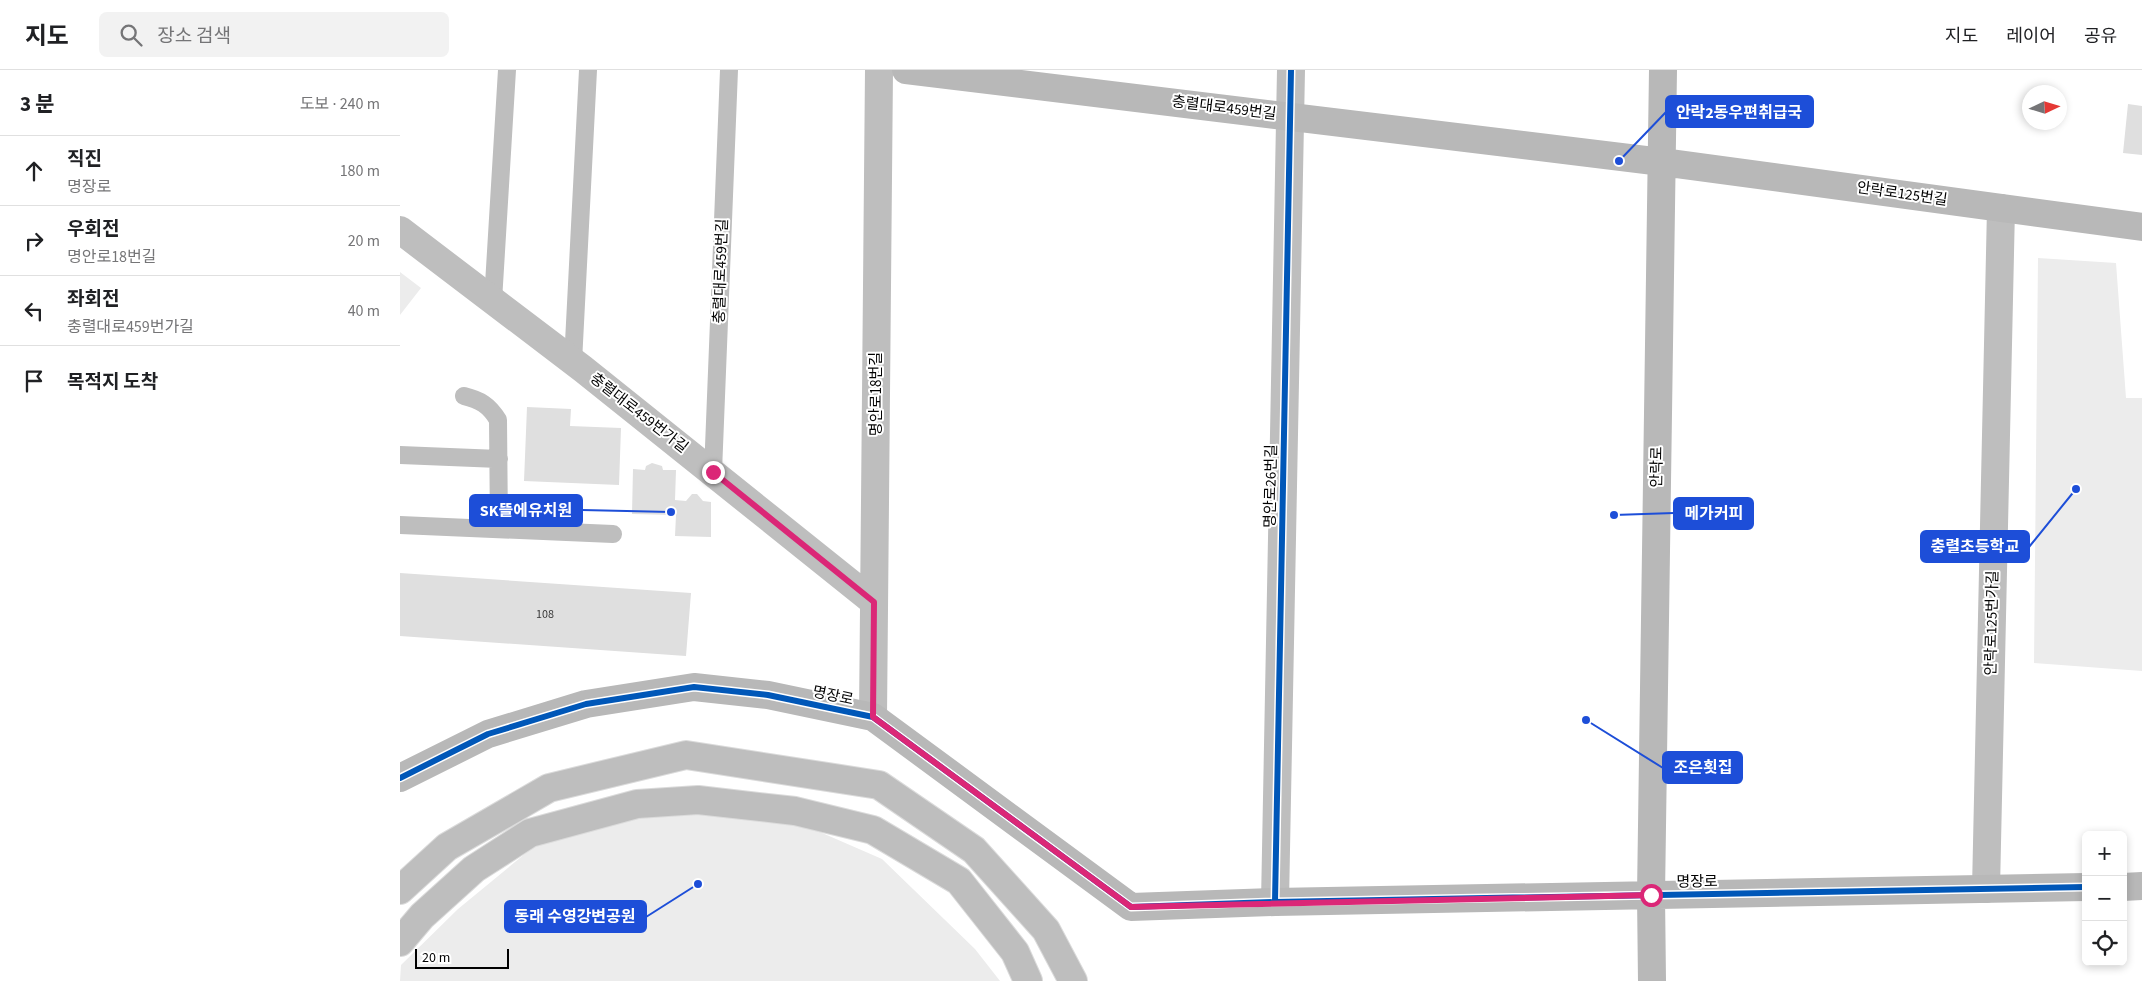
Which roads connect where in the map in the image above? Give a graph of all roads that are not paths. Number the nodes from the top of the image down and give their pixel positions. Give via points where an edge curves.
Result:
1 (507, 70) edge
2 (588, 70) edge
3 (729, 70) edge
4 (879, 70) edge
5 (906, 70) edge
6 (1291, 70) edge
7 (1663, 70) edge
8 (1291, 116) junction
9 (1662, 162) junction
10 (2001, 208) junction
11 (2142, 227) edge
12 (400, 230) edge
13 (493, 301) junction
14 (573, 362) junction
15 (464, 396) dead end
16 (400, 455) edge
17 (500, 459) junction
18 (713, 472) junction
19 (400, 525) edge
20 (499, 528) junction
21 (612, 534) dead end
22 (874, 602) junction
23 (873, 717) junction
24 (400, 778) edge
25 (2127, 886) edge
26 (2142, 886) edge
27 (2082, 887) edge
28 (1986, 889) junction
29 (400, 890) edge
30 (1651, 895) junction
31 (1275, 902) junction
32 (400, 942) edge
33 (1028, 981) edge
34 (1073, 981) edge
35 (1652, 981) edge

1 - 13 lane
2 - 14 lane
3 - 18 lane, 충렬대로459번길
4 - 22 main road, 명안로18번길
5 - 8 main road, 충렬대로459번길
6 - 8 main road, 명안로26번길
7 - 9 main road, 안락로
8 - 9 main road, 충렬대로459번길
8 - 31 main road, 명안로26번길
9 - 10 main road, 안락로125번길
9 - 30 main road, 안락로
10 - 11 main road, 안락로125번길
10 - 28 main road, 안락로125번가길
12 - 13 main road, 충렬대로459번가길
13 - 14 main road, 충렬대로459번가길
14 - 18 main road, 충렬대로459번가길
15 - 17 lane via 479,400 491,409 498,420
16 - 17 lane
17 - 20 lane
18 - 22 main road, 충렬대로459번가길
19 - 20 lane
20 - 21 lane
22 - 23 main road, 명안로18번길
23 - 24 main road, 명장로 via 768,695 694,687 586,704 488,734
23 - 31 main road, 명장로 via 1131,907
25 - 26 main road
27 - 28 main road, 명장로
28 - 30 main road, 명장로
29 - 34 main road via 447,847 549,788 686,755 879,785 974,850 1046,930
30 - 31 main road, 명장로
30 - 35 main road, 안락로
32 - 33 main road via 422,916 474,870 530,833 637,804 698,800 795,811 873,830 959,881 1015,952

